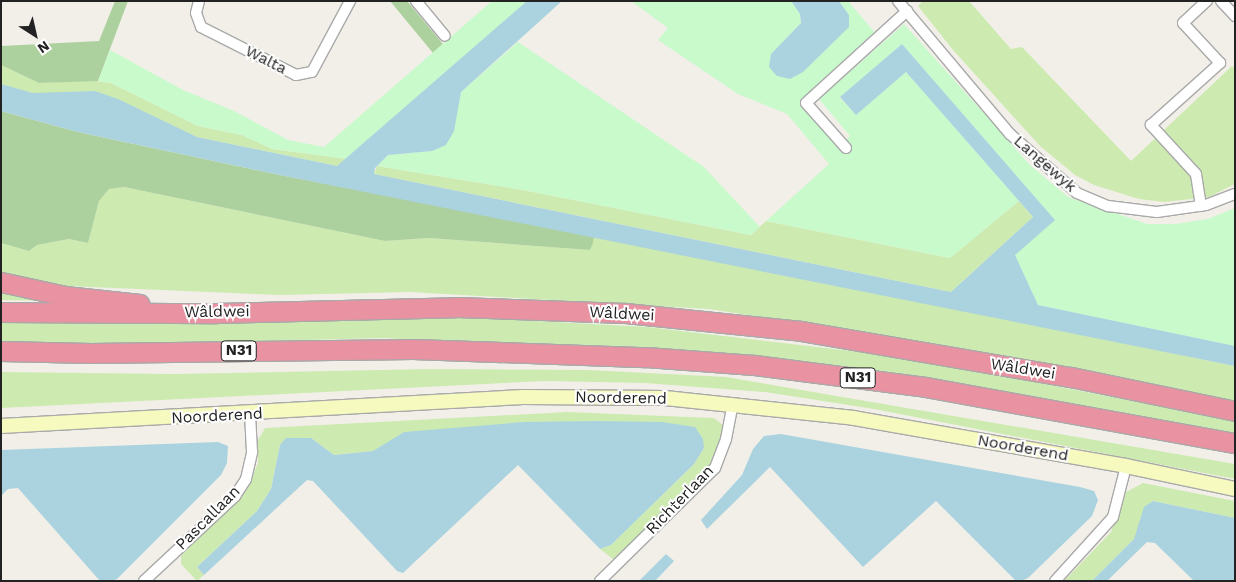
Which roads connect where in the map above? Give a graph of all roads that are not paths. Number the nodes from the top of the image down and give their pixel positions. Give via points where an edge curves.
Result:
1 (198, 1) edge
2 (350, 1) edge
3 (416, 1) edge
4 (1207, 1) edge
5 (1221, 1) edge
6 (901, 4) edge
7 (1235, 16) edge
8 (445, 36) dead end
9 (846, 148) dead end
10 (1235, 194) edge
11 (1201, 206) junction
12 (1, 282) edge
13 (1, 312) edge
14 (216, 312) junction
15 (1, 351) edge
16 (733, 404) junction
17 (1235, 411) edge
18 (250, 415) junction
19 (1, 426) edge
20 (1235, 443) edge
21 (1126, 466) junction
22 (1235, 490) edge
23 (144, 581) edge
24 (600, 581) edge
25 (1055, 581) edge

1 - 2 street, Walta via 196,13 201,27 296,75 312,72
3 - 8 street
4 - 11 street via 1183,23 1220,63 1151,125 1196,174
5 - 7 street
6 - 9 street, Langewyk via 806,103
6 - 11 street, Langewyk via 1010,134 1077,194 1128,210 1157,212
10 - 11 street, Langewyk
12 - 14 highway, N31 via 65,296
13 - 14 highway, Wâldwei / N31
14 - 17 highway, Wâldwei / N31 via 456,307 625,313 712,320 801,331 1071,377
15 - 20 highway, Wâldwei / N31 via 413,349 646,357 754,365 926,387
16 - 18 street, Noorderend via 665,398 532,397
16 - 21 street, Noorderend via 854,418
16 - 24 street, Richterlaan via 726,439 715,468
18 - 19 street, Noorderend
18 - 23 street, Pascallaan via 252,452 246,479 235,496
21 - 22 street, Noorderend
21 - 25 street via 1113,518

